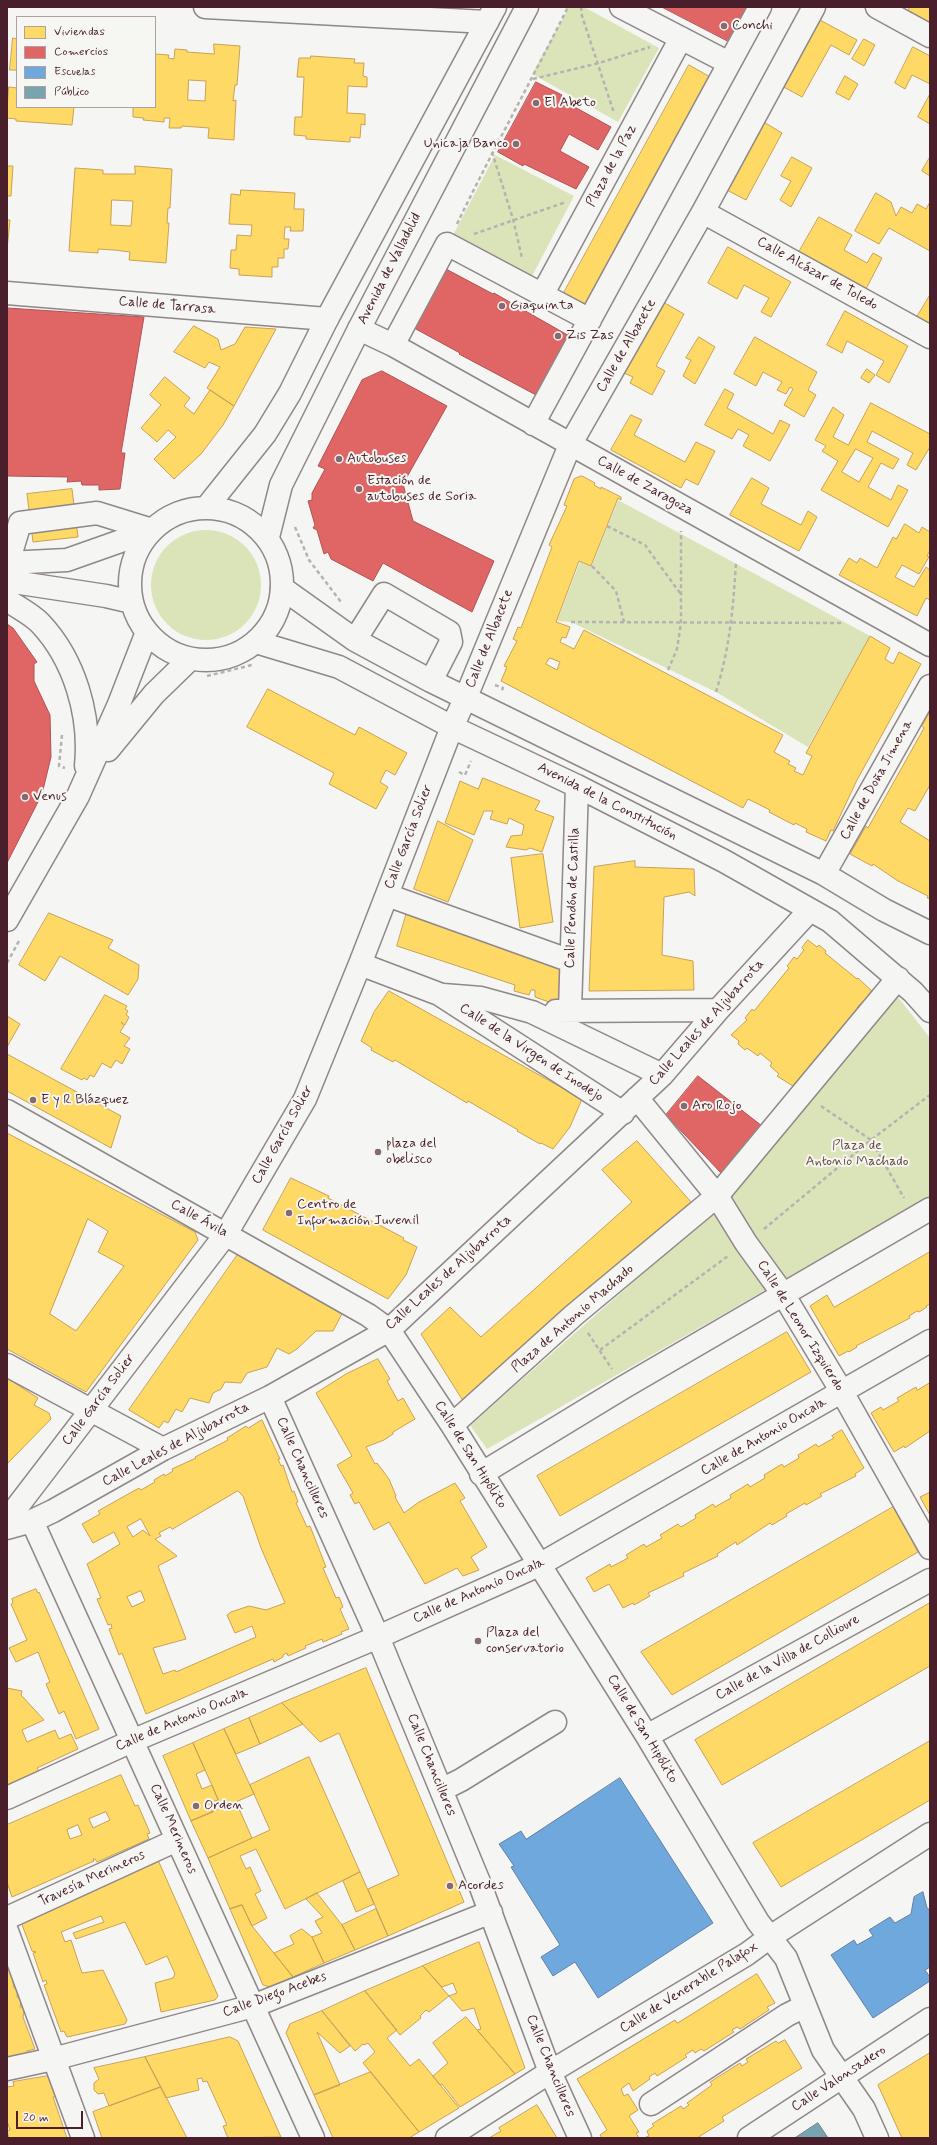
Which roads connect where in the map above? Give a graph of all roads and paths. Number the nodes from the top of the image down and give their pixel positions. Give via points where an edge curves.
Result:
1 (205, 7) edge
2 (526, 7) edge
3 (568, 7) edge
4 (581, 7) edge
5 (621, 7) edge
6 (760, 7) edge
7 (814, 7) edge
8 (877, 7) edge
9 (491, 14) edge
10 (930, 36) edge
11 (681, 38) junction
12 (599, 63) junction
13 (730, 63) junction
14 (532, 79) junction
15 (627, 137) junction
16 (492, 151) junction
17 (594, 199) junction
18 (703, 212) junction
19 (513, 219) junction
20 (447, 244) junction
21 (536, 291) junction
22 (7, 293) edge
23 (327, 319) junction
24 (590, 320) junction
25 (359, 329) junction
26 (930, 337) edge
27 (393, 345) junction
28 (534, 424) junction
29 (570, 445) junction
30 (681, 506) junction
31 (206, 508) junction
32 (607, 526) dead end
33 (152, 530) junction
34 (268, 537) junction
35 (738, 538) junction
36 (592, 566) dead end
37 (7, 569) edge
38 (282, 588) junction
39 (680, 594) junction
40 (7, 600) edge
41 (132, 602) junction
42 (879, 616) junction
43 (571, 622) dead end
44 (624, 622) junction
45 (680, 623) junction
46 (732, 624) junction
47 (147, 632) junction
48 (355, 640) junction
49 (256, 642) junction
50 (930, 644) edge
51 (190, 659) junction
52 (668, 670) dead end
53 (431, 682) junction
54 (930, 686) edge
55 (716, 692) dead end
56 (466, 697) junction
57 (452, 727) junction
58 (62, 730) dead end
59 (84, 779) junction
60 (577, 786) junction
61 (824, 874) junction
62 (387, 895) junction
63 (810, 910) junction
64 (7, 920) edge
65 (930, 933) edge
66 (571, 960) junction
67 (360, 964) junction
68 (898, 978) junction
69 (439, 994) junction
70 (570, 1010) junction
71 (718, 1010) junction
72 (930, 1011) edge
73 (532, 1012) junction
74 (662, 1075) junction
75 (803, 1093) junction
76 (930, 1095) edge
77 (630, 1105) junction
78 (7, 1111) edge
79 (870, 1140) junction
80 (717, 1196) junction
81 (923, 1213) edge
82 (226, 1234) junction
83 (746, 1243) junction
84 (783, 1294) junction
85 (574, 1315) junction
86 (389, 1330) junction
87 (930, 1341) edge
88 (600, 1350) junction
89 (7, 1365) edge
90 (624, 1387) junction
91 (842, 1392) junction
92 (270, 1397) junction
93 (92, 1411) junction
94 (452, 1425) junction
95 (162, 1449) junction
96 (481, 1474) junction
97 (7, 1520) edge
98 (32, 1521) junction
99 (7, 1528) edge
100 (930, 1548) edge
101 (540, 1565) junction
102 (930, 1580) edge
103 (378, 1637) junction
104 (555, 1722) dead end
105 (647, 1736) junction
106 (132, 1741) junction
107 (441, 1790) junction
108 (7, 1798) edge
109 (930, 1834) edge
110 (177, 1840) junction
111 (491, 1912) junction
112 (7, 1918) edge
113 (7, 1931) edge
114 (770, 1937) junction
115 (253, 2006) junction
116 (805, 2006) junction
117 (930, 2019) edge
118 (53, 2059) junction
119 (7, 2069) edge
120 (550, 2072) junction
121 (842, 2076) junction
122 (652, 2104) dead end
123 (83, 2138) edge
124 (313, 2138) edge
125 (447, 2138) edge
126 (580, 2138) edge
127 (749, 2138) edge
128 (877, 2138) edge

1 - 9 street
2 - 25 street, Avenida de Valladolid
3 - 14 path
4 - 12 path
5 - 11 street
6 - 13 street
7 - 18 street, Calle de Albacete
8 - 10 street
9 - 23 street
11 - 12 path
11 - 13 street
11 - 15 street, Plaza de la Paz
12 - 14 path
12 - 15 path via 615,116
13 - 24 street
14 - 16 path
15 - 17 street, Plaza de la Paz
16 - 19 path
16 - 20 path
17 - 19 path via 560,203
17 - 21 street, Plaza de la Paz
18 - 26 street, Calle Alcázar de Toledo
18 - 29 street, Calle de Albacete
19 - 20 path
19 - 21 path
20 - 21 street
20 - 27 street
21 - 24 street
22 - 23 street, Calle de Tarrasa
23 - 31 street via 290,393 265,434
24 - 28 street
25 - 27 street, Calle de Zaragoza
25 - 34 street, Avenida de Valladolid via 281,485
27 - 28 street, Calle de Zaragoza
28 - 29 street, Calle de Zaragoza
29 - 30 street, Calle de Zaragoza
29 - 56 street, Calle de Albacete
30 - 35 street, Calle de Zaragoza
30 - 39 path
31 - 33 street via 177,514
31 - 34 street via 235,513 256,525
32 - 39 path via 645,545
33 - 37 street via 67,560
33 - 37 street via 97,513 20,522
33 - 41 street via 140,546 133,564 130,582
34 - 38 street via 277,556
35 - 42 street, Calle de Zaragoza
35 - 46 path
36 - 44 path via 616,591
37 - 41 street
38 - 48 street
38 - 49 street via 274,618
39 - 45 path
40 - 59 street via 39,622 63,654 80,693 88,743
41 - 47 street
42 - 46 path via 836,625
42 - 50 street, Calle de Zaragoza
43 - 44 path
44 - 45 path
45 - 46 path
45 - 52 path via 677,649
46 - 55 path via 726,660
47 - 51 street via 166,649
47 - 59 street via 119,704
48 - 53 street
48 - 53 street via 384,594 449,632 451,642
49 - 51 street via 225,658
49 - 57 street, Avenida de la Constitución via 339,667
51 - 59 street via 154,694
53 - 56 street
54 - 61 street, Calle de Doña Jimena
56 - 57 street, Calle García Solier
56 - 61 street
57 - 60 street, Avenida de la Constitución
57 - 62 street, Calle García Solier
58 - 59 path via 60,766
59 - 64 street via 78,796
60 - 63 street, Avenida de la Constitución via 724,861
60 - 66 street, Calle Pendón de Castilla
61 - 65 street via 884,910
62 - 66 street
62 - 67 street, Calle García Solier
63 - 68 street, Avenida de la Constitución via 830,921
63 - 71 street, Calle Leales de Aljubarrota
66 - 70 street, Calle Pendón de Castilla
67 - 69 street, Calle de la Virgen de Inodejo
67 - 82 street, Calle García Solier via 305,1099
68 - 72 street, Avenida de la Constitución
68 - 75 street, Plaza de Antonio Machado
69 - 73 street, Calle de la Virgen de Inodejo via 481,998
69 - 77 street, Calle de la Virgen de Inodejo
70 - 71 street, Calle de la Virgen de Inodejo
70 - 73 street, Calle de la Virgen de Inodejo
71 - 74 street, Calle Leales de Aljubarrota
73 - 74 street, Calle de la Virgen de Inodejo
74 - 77 street, Calle Leales de Aljubarrota
75 - 79 path
75 - 80 street, Plaza de Antonio Machado
76 - 79 path
77 - 80 street, Calle de Leonor Izquierdo
77 - 86 street, Calle Leales de Aljubarrota
78 - 82 street, Calle Ávila
79 - 81 path
79 - 83 path
80 - 83 street, Calle de Leonor Izquierdo
80 - 85 street, Plaza de Antonio Machado
81 - 84 street
82 - 86 street, Calle Ávila via 368,1315
82 - 93 street, Calle García Solier
83 - 84 street, Calle de Leonor Izquierdo
83 - 88 path
84 - 90 street
84 - 91 street, Calle de Leonor Izquierdo
85 - 88 path
85 - 94 street, Plaza de Antonio Machado
86 - 92 street, Calle Leales de Aljubarrota
86 - 94 street, Calle de San Hipólito
87 - 91 street, Calle de Antonio Oncala
88 - 90 path
89 - 93 street
90 - 96 street
91 - 100 street, Calle de Leonor Izquierdo
91 - 101 street, Calle de Antonio Oncala
92 - 95 street, Calle Leales de Aljubarrota
92 - 103 street, Calle Chancilleres
93 - 95 street
93 - 97 street, Calle García Solier
94 - 96 street, Calle de San Hipólito
95 - 98 street, Calle Leales de Aljubarrota
96 - 101 street, Calle de San Hipólito
98 - 99 street, Calle Leales de Aljubarrota
98 - 106 street, Calle Merineros
101 - 103 street, Calle de Antonio Oncala
101 - 105 street, Calle de San Hipólito
102 - 105 street, Calle de la Villa de Collioure
103 - 106 street, Calle de Antonio Oncala
103 - 107 street, Calle Chancilleres
104 - 107 street
105 - 114 street, Calle de San Hipólito via 750,1910
106 - 108 street, Calle de Antonio Oncala
106 - 110 street, Calle Merineros
107 - 111 street, Calle Chancilleres
109 - 114 street, Calle de Venerable Palafox
110 - 112 street, Travesía Merineros
110 - 115 street, Calle Merineros
111 - 115 street, Calle Diego Acebes
111 - 120 street, Calle Chancilleres
113 - 118 street
114 - 116 street, Calle de San Hipólito via 786,1958
114 - 120 street, Calle de Venerable Palafox via 747,1954
115 - 118 street, Calle Diego Acebes
115 - 124 street, Calle Merineros
116 - 121 street, Calle de San Hipólito via 823,2050
116 - 122 street via 787,2015
117 - 121 street, Calle Valonsadero
118 - 119 street, Calle Diego Acebes
118 - 123 street
120 - 125 street, Calle de Venerable Palafox
120 - 126 street, Calle Chancilleres
121 - 127 street, Calle Valonsadero
121 - 128 street, Calle de San Hipólito via 864,2109

